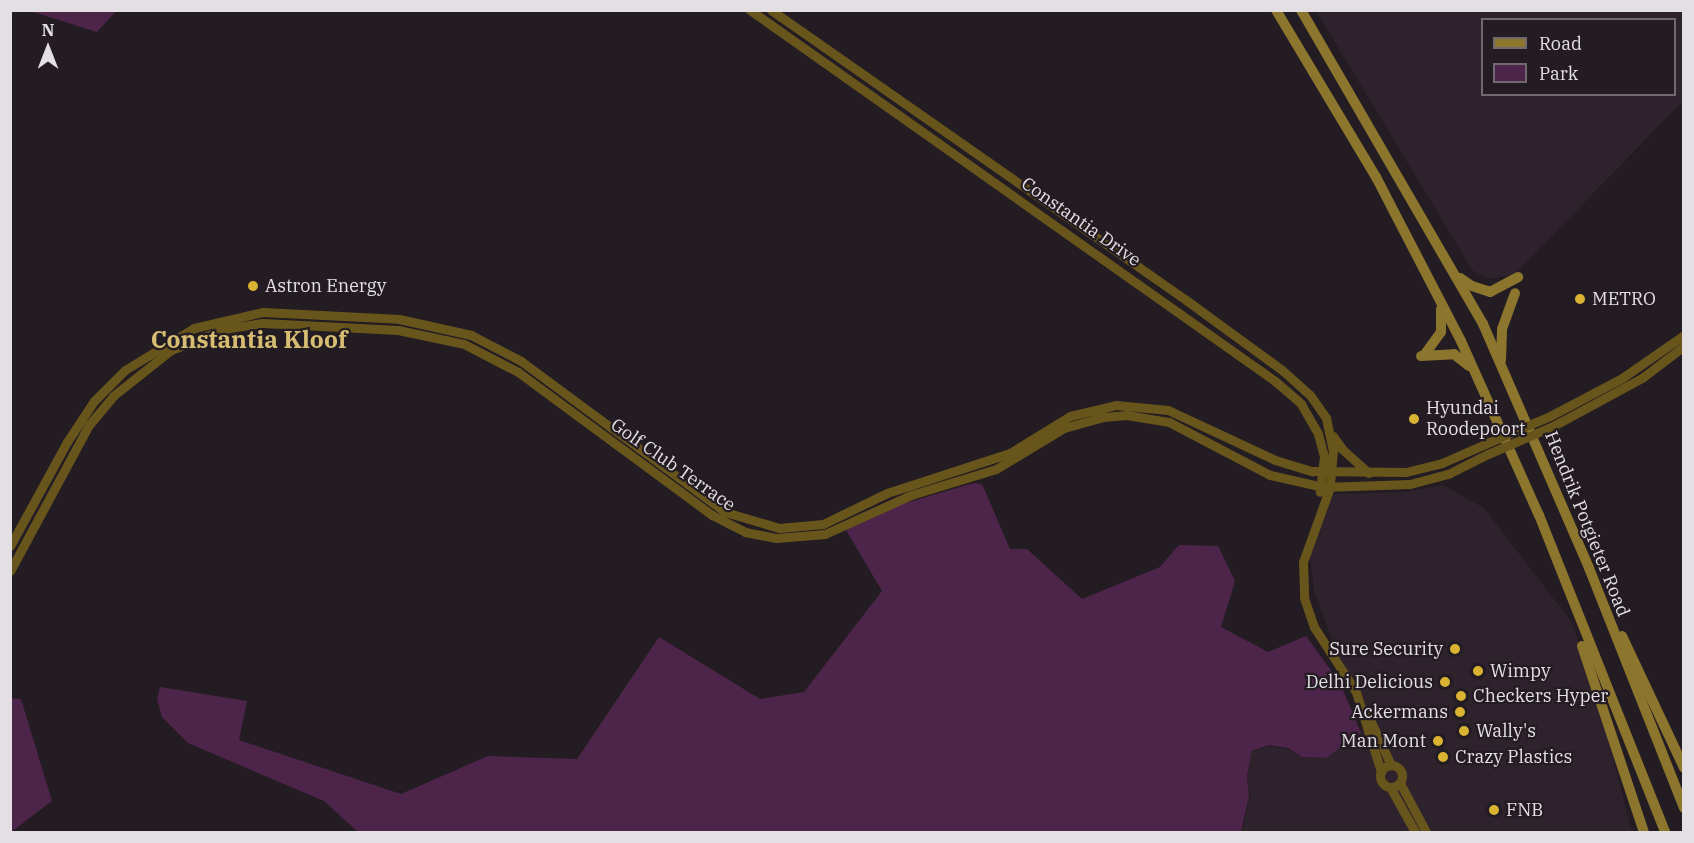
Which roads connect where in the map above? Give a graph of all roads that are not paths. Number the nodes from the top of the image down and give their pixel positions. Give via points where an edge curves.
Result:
1 (750, 10) edge
2 (771, 10) edge
3 (1276, 10) edge
4 (1301, 10) edge
5 (1457, 276) junction
6 (1518, 278) dead end
7 (1437, 291) junction
8 (1515, 293) dead end
9 (1683, 335) edge
10 (1683, 346) edge
11 (1500, 361) junction
12 (1476, 376) junction
13 (1552, 420) junction
14 (1332, 434) junction
15 (1245, 446) junction
16 (1487, 449) junction
17 (1262, 454) junction
18 (1247, 461) junction
19 (1327, 472) junction
20 (1371, 474) junction
21 (1319, 486) junction
22 (1330, 487) junction
23 (1321, 506) junction
24 (10, 546) edge
25 (1589, 568) junction
26 (10, 571) edge
27 (1565, 588) junction
28 (1361, 704) junction
29 (1391, 765) junction
30 (1683, 768) edge
31 (1381, 771) junction
32 (1400, 783) junction
33 (1390, 787) junction
34 (1683, 808) edge
35 (1415, 832) edge
36 (1426, 832) edge
37 (1644, 832) edge
38 (1665, 832) edge

1 - 19 street, Constantia Drive via 1275,381 1301,404 1318,434
2 - 14 street, Constantia Drive via 1282,370 1319,406
3 - 7 main road via 1353,136
4 - 5 main road, Hendrik Potgieter Road
5 - 6 main road via 1490,292
5 - 11 main road, Hendrik Potgieter Road
7 - 12 main road
7 - 12 main road via 1443,325 1423,355 1454,354
8 - 11 main road via 1502,329
9 - 13 street
10 - 13 street via 1642,378
11 - 25 main road, Hendrik Potgieter Road
12 - 27 main road via 1539,515
13 - 16 street, Golf Club Terrace, bridge
14 - 19 street, Constantia Drive
14 - 20 street via 1342,449
15 - 17 street, Golf Club Terrace
15 - 18 street
15 - 24 street, Golf Club Terrace via 1168,410 1134,405 1102,407 1050,425 1010,453 908,485 823,524 792,529 763,526 725,512 521,361 481,339 421,322 263,312 194,328 125,370 94,401 67,442
16 - 20 street, Golf Club Terrace via 1422,469
16 - 22 street, Golf Club Terrace via 1448,474 1410,484
17 - 18 street
17 - 19 street, Golf Club Terrace via 1297,469
18 - 21 street, Golf Club Terrace via 1270,475
18 - 26 street, Golf Club Terrace via 1169,422 1136,415 1103,417 1064,428 996,469 910,495 825,534 776,538 745,532 712,515 518,372 464,344 398,330 263,322 224,329 171,350 113,396 89,425
19 - 20 street, Golf Club Terrace
19 - 21 street, Constantia Drive
19 - 22 street, Constantia Drive
21 - 22 street, Golf Club Terrace
21 - 23 street, Constantia Drive
22 - 23 street, Constantia Drive
23 - 28 street, Constantia Drive via 1303,562 1304,598 1314,627
25 - 30 main road
25 - 34 main road, Hendrik Potgieter Road
27 - 37 main road
27 - 38 main road
28 - 29 street, Constantia Drive
28 - 31 street, Constantia Drive
29 - 31 street
29 - 32 street via 1401,771
31 - 33 street via 1382,782
32 - 33 street
32 - 36 street
33 - 35 street

